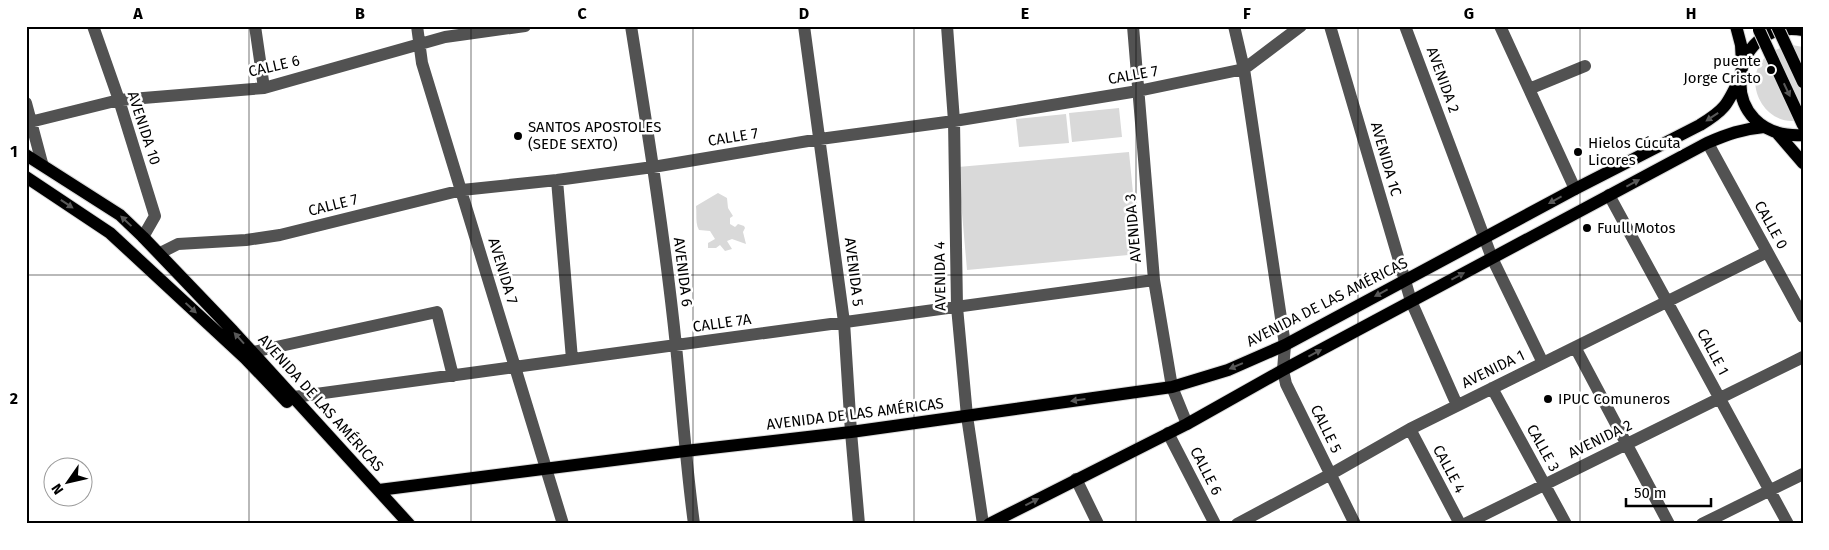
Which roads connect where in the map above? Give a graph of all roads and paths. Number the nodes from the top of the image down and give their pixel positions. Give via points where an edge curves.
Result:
1 (93, 26) edge
2 (255, 26) edge
3 (418, 26) edge
4 (526, 26) edge
5 (631, 26) edge
6 (804, 26) edge
7 (947, 26) edge
8 (1133, 26) edge
9 (1234, 26) edge
10 (1301, 26) edge
11 (1330, 26) edge
12 (1406, 26) edge
13 (1500, 26) edge
14 (1736, 26) edge
15 (1757, 26) edge
16 (1777, 26) edge
17 (1801, 28) edge
18 (419, 44) junction
19 (1742, 64) junction
20 (1585, 66) dead end
21 (1244, 69) junction
22 (1740, 78) junction
23 (1803, 82) edge
24 (264, 88) junction
25 (1529, 89) junction
26 (1138, 91) junction
27 (119, 100) junction
28 (26, 103) edge
29 (954, 121) junction
30 (29, 122) edge
31 (1803, 125) edge
32 (1764, 127) junction
33 (1778, 134) junction
34 (1803, 135) edge
35 (820, 139) junction
36 (1711, 149) dead end
37 (26, 155) edge
38 (42, 163) junction
39 (1803, 163) edge
40 (653, 167) junction
41 (26, 177) edge
42 (557, 180) junction
43 (1575, 189) junction
44 (462, 190) junction
45 (1608, 196) junction
46 (143, 237) junction
47 (1484, 238) junction
48 (1767, 252) junction
49 (160, 253) junction
50 (1492, 258) junction
51 (1154, 280) junction
52 (1405, 281) junction
53 (1411, 301) junction
54 (1668, 301) junction
55 (957, 307) junction
56 (1803, 317) edge
57 (844, 322) junction
58 (676, 345) junction
59 (1285, 345) junction
60 (1575, 346) junction
61 (253, 352) junction
62 (1803, 357) edge
63 (572, 359) junction
64 (1543, 362) junction
65 (515, 367) junction
66 (1283, 370) junction
67 (453, 376) junction
68 (1172, 387) junction
69 (1492, 388) junction
70 (294, 397) junction
71 (1720, 398) junction
72 (1457, 405) junction
73 (967, 416) junction
74 (1187, 424) junction
75 (1410, 429) junction
76 (851, 432) junction
77 (1168, 433) junction
78 (1627, 444) junction
79 (685, 451) junction
80 (546, 469) junction
81 (1331, 474) junction
82 (1803, 474) edge
83 (1076, 479) junction
84 (1545, 485) junction
85 (379, 490) junction
86 (1770, 491) junction
87 (399, 524) edge
88 (409, 524) edge
89 (563, 524) edge
90 (694, 524) edge
91 (859, 524) edge
92 (983, 524) edge
93 (989, 524) edge
94 (1098, 524) edge
95 (1214, 524) edge
96 (1237, 524) edge
97 (1355, 524) edge
98 (1460, 524) edge
99 (1465, 524) edge
100 (1566, 524) edge
101 (1670, 524) edge
102 (1702, 524) edge
103 (1788, 524) edge

1 - 27 street, AVENIDA 10
2 - 24 street
3 - 18 street, AVENIDA 7
4 - 18 street, CALLE 6 via 445,37
5 - 40 street, AVENIDA 6
6 - 35 street, AVENIDA 5
7 - 29 street, AVENIDA 4
8 - 26 street, AVENIDA 3
9 - 21 street, CALLE 5
10 - 21 street, CALLE 7
11 - 52 street, AVENIDA 1C
12 - 47 street, AVENIDA 2
13 - 25 street
14 - 19 main road
15 -> 31 main road, bridge
16 - 23 main road, bridge
17 - 19 main road via 1772,33 1754,44
18 - 24 street, CALLE 6
18 - 44 street, AVENIDA 7
19 - 22 main road
20 - 25 street
21 - 26 street, CALLE 7
21 - 59 street, CALLE 5
22 - 32 main road via 1740,93 1745,106
22 -> 43 main road, AVENIDA DE LAS AMÉRICAS via 1729,102 1718,114
24 - 27 street, CALLE 6
25 - 43 street
26 - 29 street, CALLE 7
26 - 51 street, AVENIDA 3
27 - 30 street, CALLE 6
27 - 46 street, AVENIDA 10 via 155,216
28 - 30 street
29 - 35 street, CALLE 7
29 - 55 street, AVENIDA 4
30 - 38 street
32 - 33 main road
45 -> 32 main road via 1728,133
33 - 34 main road
33 - 39 main road
35 - 40 street, CALLE 7
35 - 57 street, AVENIDA 5
36 - 48 street, CALLE 0
37 - 38 main road, AVENIDA DE LAS AMÉRICAS
46 -> 38 main road, AVENIDA DE LAS AMÉRICAS via 120,215
40 - 42 street, CALLE 7
40 - 58 street, AVENIDA 6
41 -> 87 main road, AVENIDA DE LAS AMÉRICAS via 110,233 245,358
42 - 44 street, CALLE 7
42 - 63 street
43 -> 47 main road, AVENIDA DE LAS AMÉRICAS
44 - 49 street, CALLE 7 via 280,234 246,240 178,244
44 - 65 street, AVENIDA 7
45 - 50 main road
45 - 54 street, CALLE 1
46 - 49 main road, AVENIDA DE LAS AMÉRICAS
47 - 50 street, AVENIDA 2
47 - 52 main road, AVENIDA DE LAS AMÉRICAS
48 - 54 street, AVENIDA 1
48 - 56 street, CALLE 0
61 -> 49 main road, AVENIDA DE LAS AMÉRICAS
53 -> 50 main road
50 - 64 street, AVENIDA 2
51 - 55 street, CALLE 7A
51 - 68 street, AVENIDA 3
52 - 53 street, AVENIDA 1C
52 -> 59 main road, AVENIDA DE LAS AMÉRICAS
66 -> 53 main road
53 - 72 street, AVENIDA 1C
54 - 60 street, AVENIDA 1
54 - 71 street, CALLE 1
55 - 57 street, CALLE 7A
55 - 73 street, AVENIDA 4
57 - 58 street, CALLE 7A
57 - 76 street, AVENIDA 5
58 - 63 street, CALLE 7A
58 - 79 street, AVENIDA 6
59 - 66 street, CALLE 5
59 -> 68 main road, AVENIDA DE LAS AMÉRICAS via 1228,370
60 - 64 street, AVENIDA 1
60 - 78 street
61 - 67 street via 437,312
61 - 70 main road, AVENIDA DE LAS AMÉRICAS
62 - 71 street, AVENIDA 2
63 - 65 street, CALLE 7A
64 - 69 street, AVENIDA 1
65 - 67 street, CALLE 7A
65 - 80 street, AVENIDA 7
66 - 74 main road
66 - 81 street, CALLE 5 via 1286,384
67 - 70 street, CALLE 7A
68 -> 73 main road, AVENIDA DE LAS AMÉRICAS
68 - 74 street, AVENIDA 3
69 - 72 street, AVENIDA 1
69 - 84 street, CALLE 3
70 - 85 main road, AVENIDA DE LAS AMÉRICAS
71 - 78 street, AVENIDA 2
71 - 86 street, CALLE 1
72 - 75 street, AVENIDA 1
73 - 76 main road, AVENIDA DE LAS AMÉRICAS
73 - 92 street, AVENIDA 4
74 - 77 main road
75 - 81 street, AVENIDA 1
75 - 98 street, CALLE 4
76 - 79 main road, AVENIDA DE LAS AMÉRICAS
76 - 91 street, AVENIDA 5
77 - 83 main road
77 - 95 street, CALLE 6
78 - 84 street, AVENIDA 2
78 - 101 street
79 - 80 main road, AVENIDA DE LAS AMÉRICAS
79 - 90 street, AVENIDA 6
80 - 85 main road, AVENIDA DE LAS AMÉRICAS
80 - 89 street, AVENIDA 7
81 - 96 street, AVENIDA 1
81 - 97 street, CALLE 5
82 - 86 street
93 -> 83 main road
83 - 94 street
84 - 99 street, AVENIDA 2
84 - 100 street, CALLE 3
85 - 88 main road
86 - 102 street
86 - 103 street, CALLE 1

